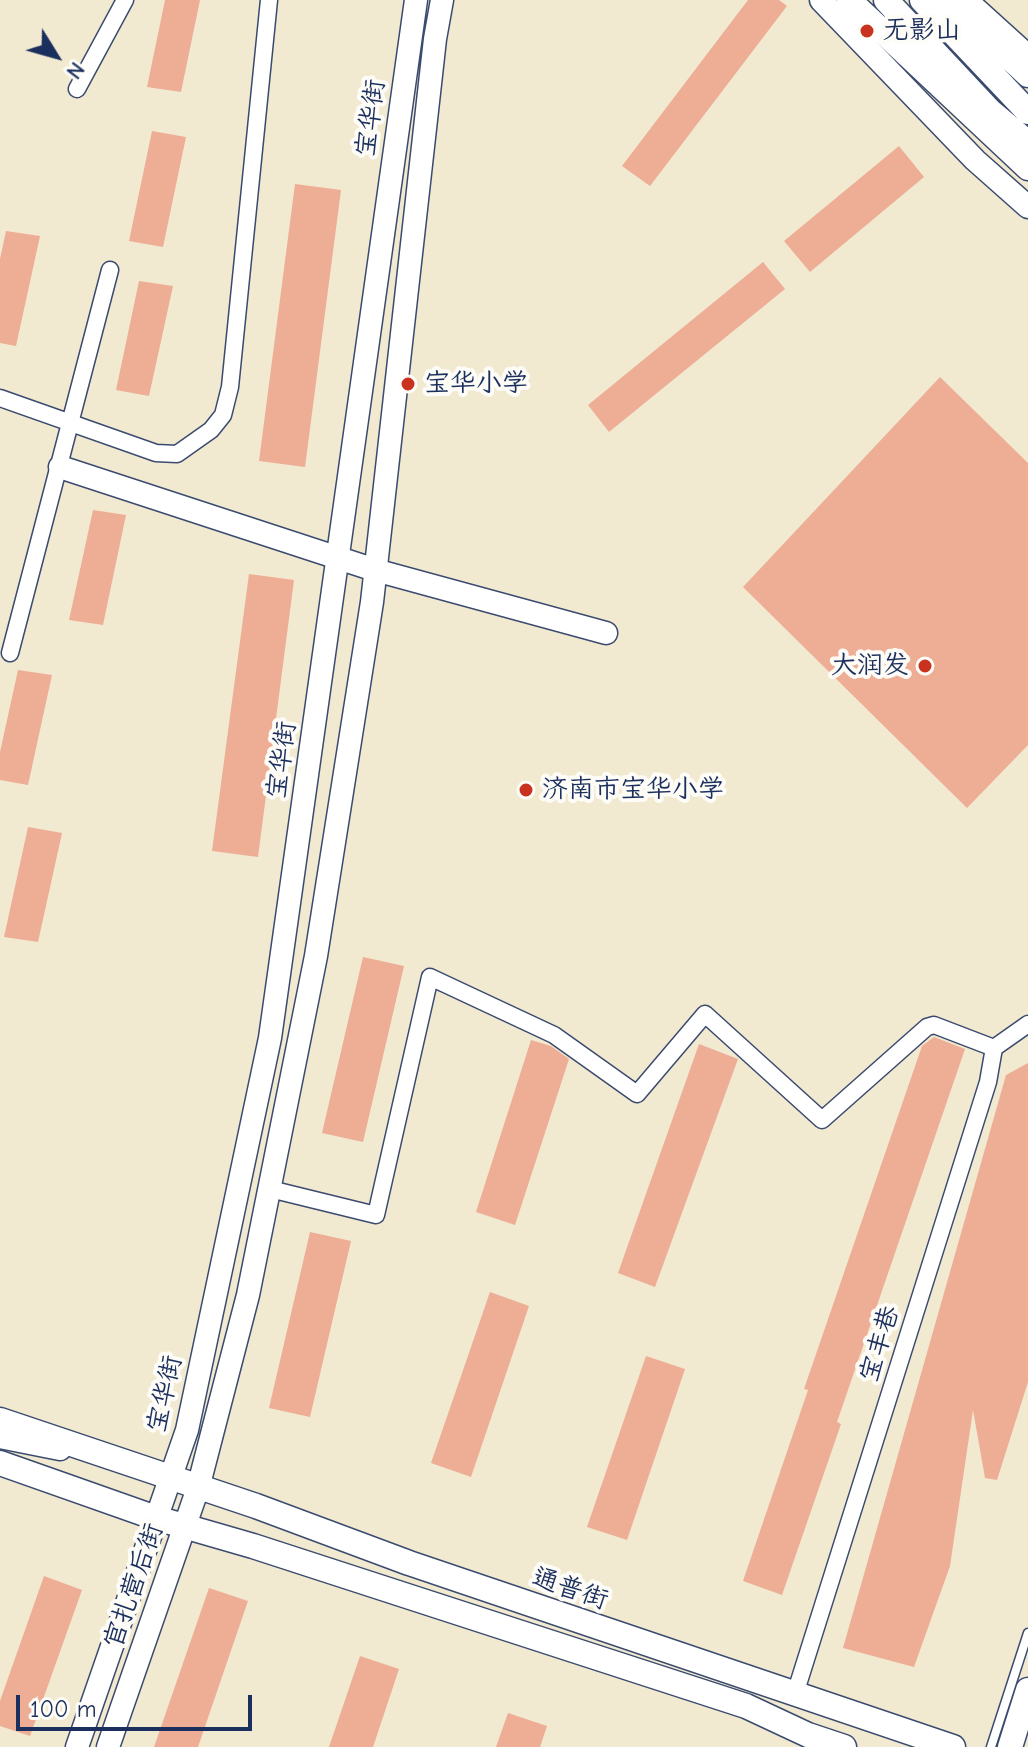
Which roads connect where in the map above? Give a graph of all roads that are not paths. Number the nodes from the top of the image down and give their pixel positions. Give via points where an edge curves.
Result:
1 (125, 0) edge
2 (269, 0) edge
3 (416, 0) edge
4 (442, 0) edge
5 (821, 0) edge
6 (849, 0) edge
7 (886, 0) edge
8 (922, 0) edge
9 (947, 0) edge
10 (966, 0) edge
11 (1028, 56) edge
12 (1028, 75) edge
13 (77, 89) dead end
14 (1028, 112) edge
15 (1028, 143) edge
16 (1028, 168) edge
17 (1028, 207) edge
18 (110, 270) dead end
19 (0, 398) edge
20 (71, 423) junction
21 (60, 467) junction
22 (339, 559) junction
23 (375, 570) junction
24 (606, 633) dead end
25 (10, 653) dead end
26 (1028, 1024) edge
27 (994, 1048) junction
28 (270, 1189) junction
29 (0, 1420) edge
30 (0, 1437) edge
31 (0, 1463) edge
32 (128, 1463) junction
33 (171, 1478) junction
34 (198, 1488) junction
35 (156, 1518) junction
36 (184, 1526) junction
37 (1028, 1633) edge
38 (1028, 1690) edge
39 (795, 1694) junction
40 (1028, 1736) edge
41 (77, 1747) edge
42 (108, 1747) edge
43 (844, 1747) edge
44 (953, 1747) edge
45 (991, 1747) edge
46 (1010, 1747) edge
47 (1024, 1747) edge

1 - 13 street
2 - 20 street via 223,415 177,454 156,453
3 - 22 main road, 宝华街
4 - 23 main road, 宝华街
5 - 17 main road via 975,160
6 - 16 main road
7 - 15 main road via 990,111
8 - 14 main road
9 - 12 main road
10 - 11 main road
18 - 20 street
19 - 20 street
20 - 21 street
21 - 22 main road
21 - 25 street
22 - 23 main road
22 - 33 main road, 宝华街 via 270,1038 187,1430
23 - 24 main road
23 - 28 main road, 宝华街 via 326,899
26 - 27 street
27 - 28 street via 934,1025 927,1027 822,1120 705,1014 637,1094 554,1035 430,977 376,1215
27 - 39 street, 宝丰巷 via 988,1082
28 - 34 main road, 宝华街
29 - 32 main road, 通普街
30 - 32 main road
31 - 35 main road
32 - 33 main road, 通普街
33 - 34 main road, 通普街
33 - 35 main road, 宝华街
34 - 36 main road, 官扎营后街
34 - 39 main road, 通普街
35 - 36 main road
35 - 41 main road, 官扎营后街
36 - 42 main road, 官扎营后街
36 - 43 main road via 746,1706
37 - 45 lane
38 - 46 main road
39 - 44 main road, 通普街
40 - 47 main road

